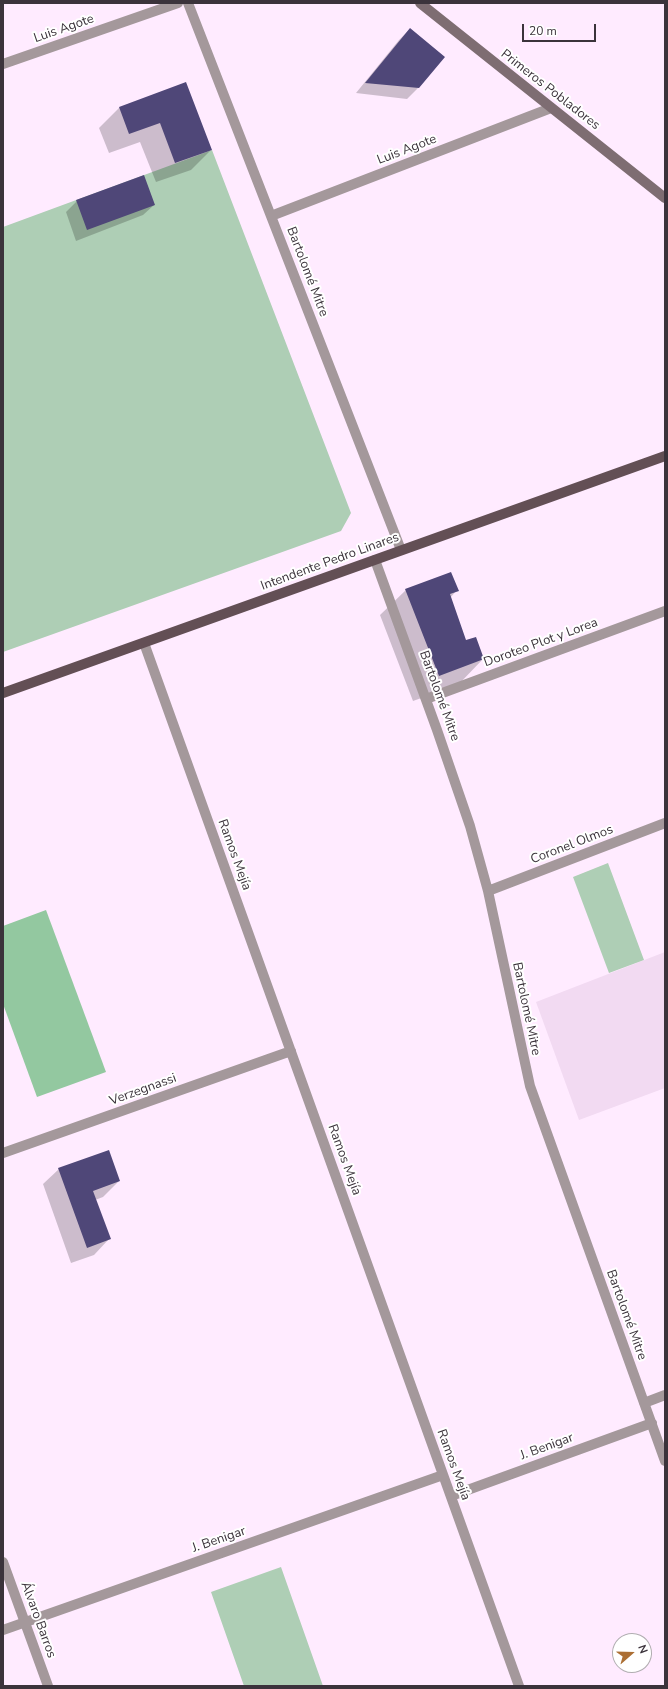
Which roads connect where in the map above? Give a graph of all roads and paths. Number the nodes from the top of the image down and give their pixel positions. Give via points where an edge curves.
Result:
1 (178, 3) edge
2 (188, 3) edge
3 (420, 3) edge
4 (3, 64) edge
5 (551, 108) junction
6 (665, 198) edge
7 (271, 216) junction
8 (665, 456) edge
9 (401, 550) junction
10 (375, 560) junction
11 (665, 611) edge
12 (144, 643) junction
13 (3, 693) edge
14 (426, 699) junction
15 (665, 823) edge
16 (488, 891) junction
17 (291, 1051) junction
18 (3, 1154) edge
19 (665, 1395) edge
20 (644, 1403) junction
21 (652, 1423) junction
22 (665, 1460) edge
23 (443, 1475) junction
24 (451, 1496) junction
25 (3, 1562) edge
26 (25, 1623) junction
27 (3, 1630) edge
28 (48, 1686) edge
29 (519, 1686) edge

1 - 4 street, Luis Agote
2 - 7 street, Bartolomé Mitre
3 - 5 main road, Primeros Pobladores
5 - 6 main road, Primeros Pobladores
5 - 7 street, Luis Agote
7 - 9 street, Bartolomé Mitre
8 - 9 main road, Intendente Pedro Linares
9 - 10 main road, Intendente Pedro Linares
10 - 12 main road, Intendente Pedro Linares
10 - 14 street, Bartolomé Mitre
11 - 14 street, Doroteo Plot y Lorea
12 - 13 main road, Intendente Pedro Linares
12 - 17 street, Ramos Mejía
14 - 16 street, Bartolomé Mitre via 461,796
15 - 16 street, Coronel Olmos
16 - 20 street, Bartolomé Mitre via 530,1086
17 - 18 street, Verzegnassi
17 - 23 street, Ramos Mejía
19 - 20 street
20 - 21 street, Bartolomé Mitre
21 - 22 street, Bartolomé Mitre
21 - 24 street, J. Benigar
23 - 24 street, Ramos Mejía
23 - 26 street, J. Benigar
24 - 29 street, Ramos Mejía
25 - 26 street, Álvaro Barros
26 - 27 street, J. Benigar
26 - 28 street, Álvaro Barros

